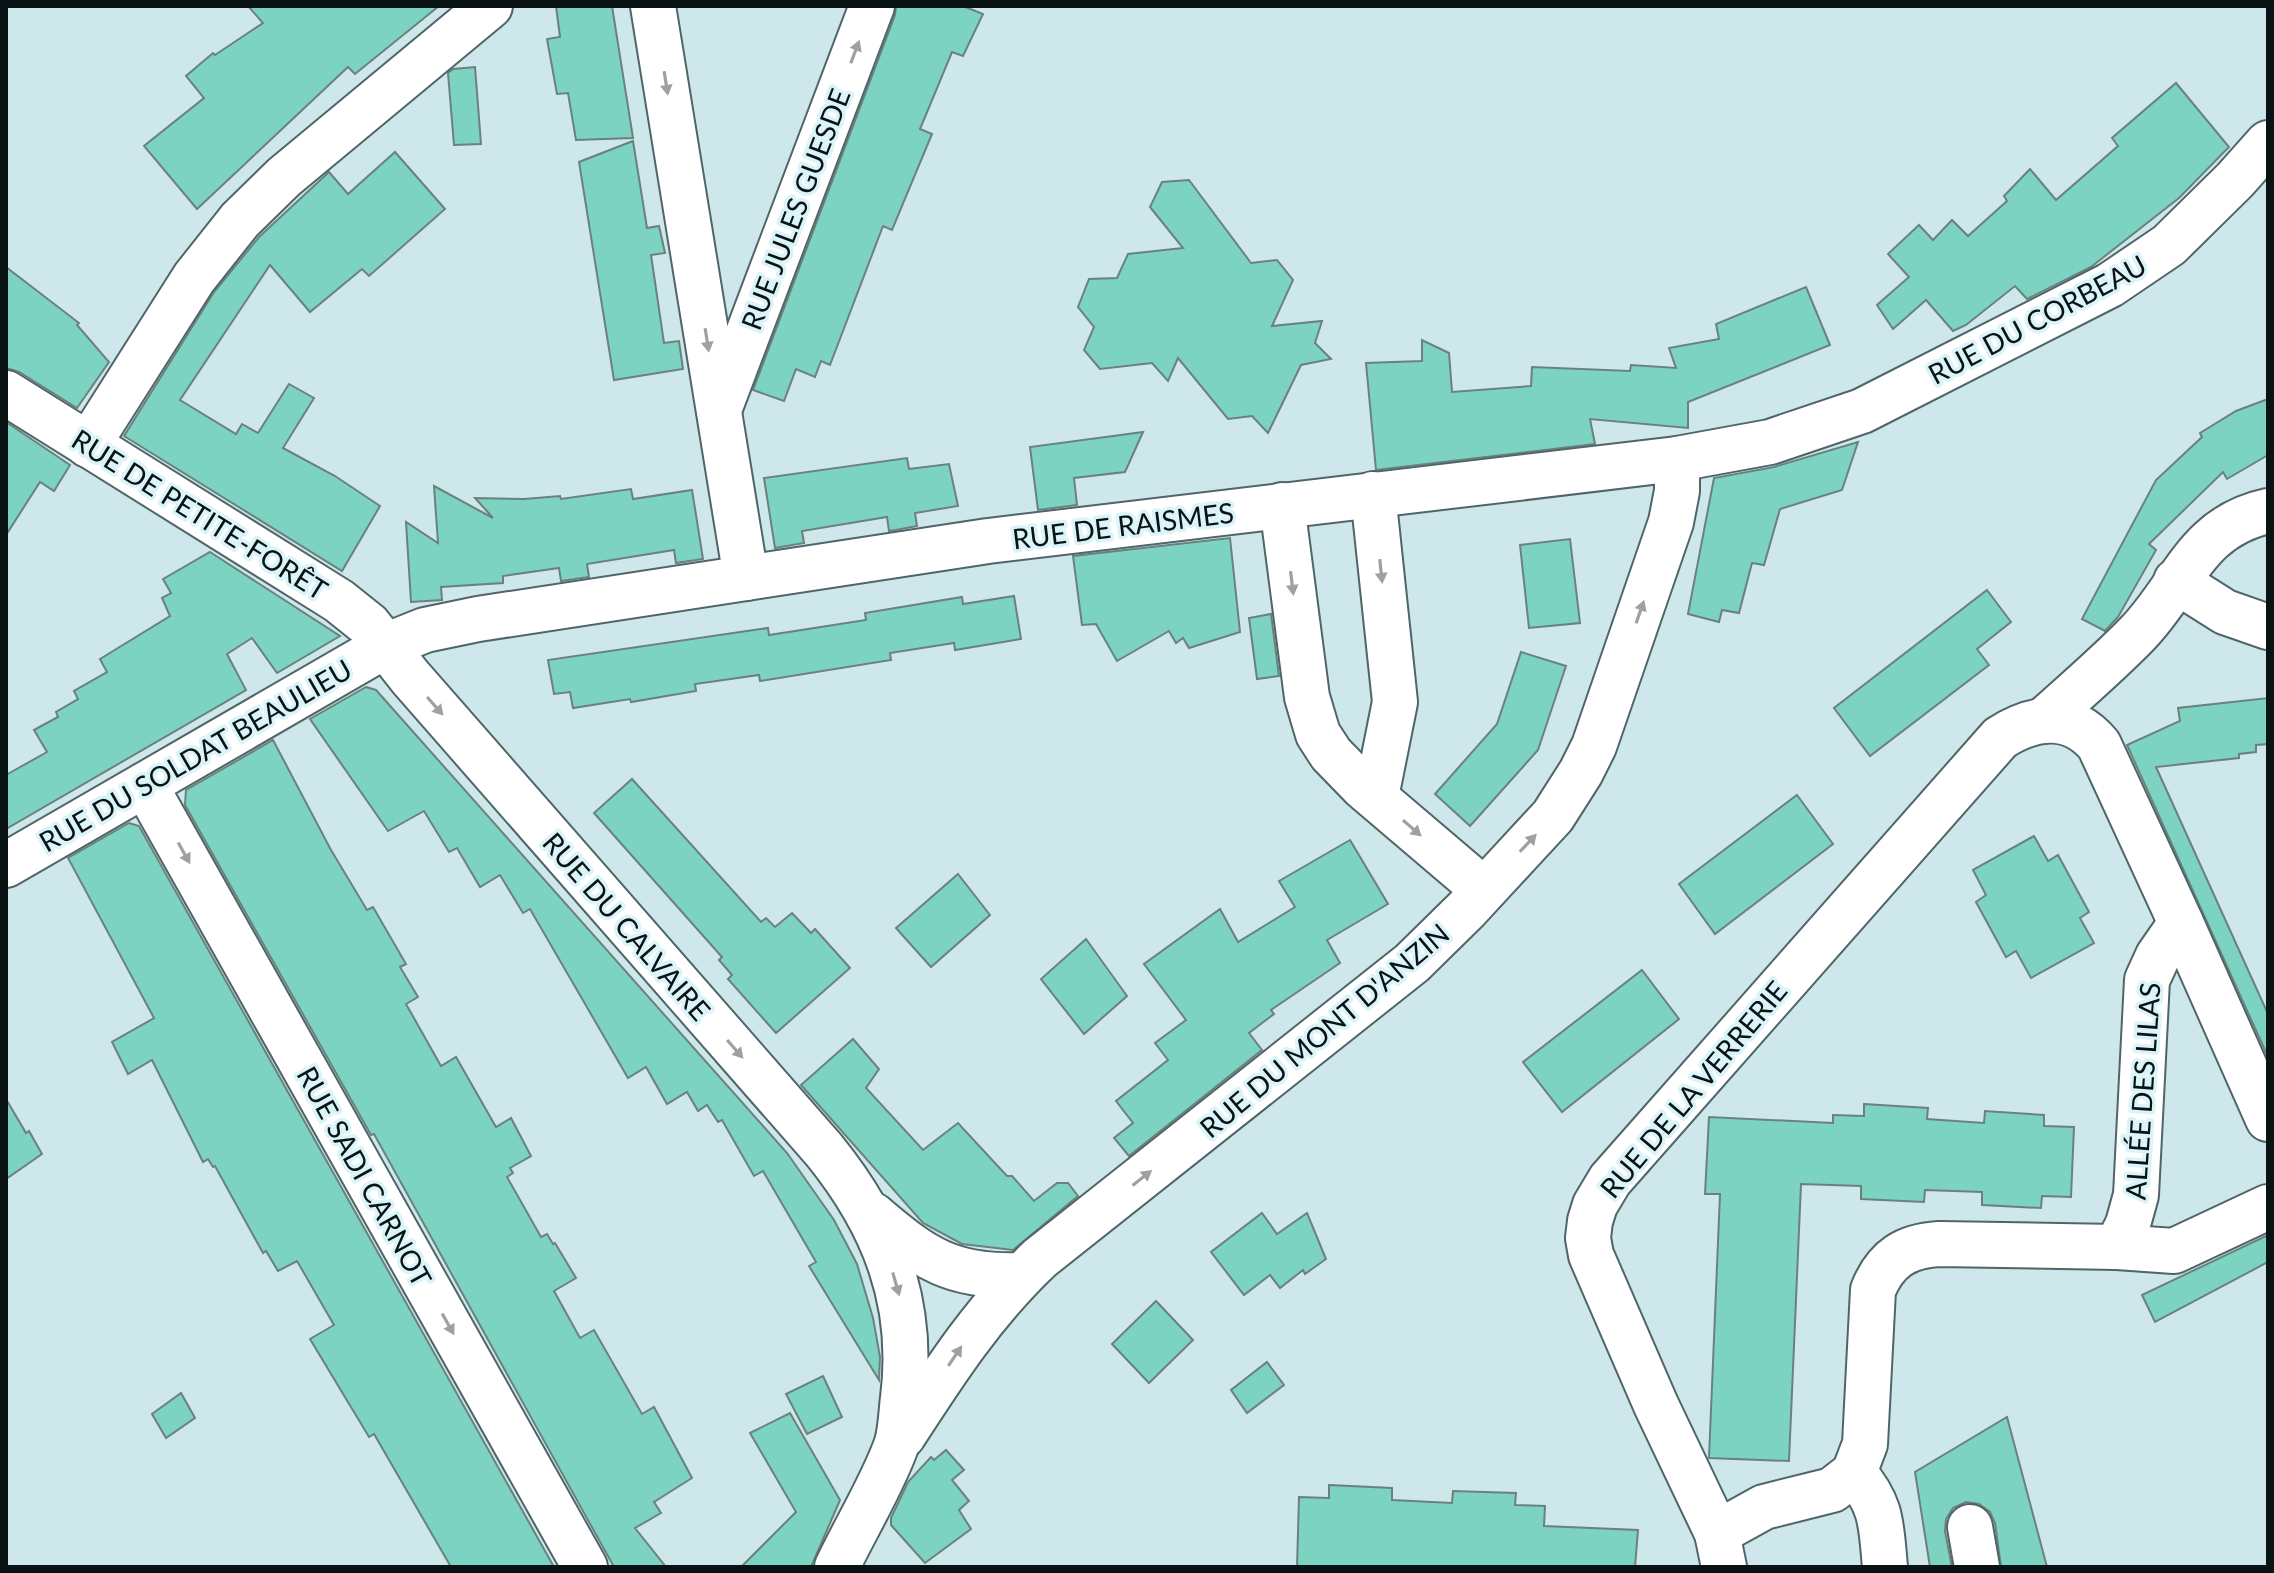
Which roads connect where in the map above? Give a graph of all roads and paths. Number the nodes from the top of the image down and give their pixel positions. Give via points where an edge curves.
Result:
1 (490, 6) edge
2 (653, 6) edge
3 (872, 6) edge
4 (2268, 143) edge
5 (6, 393) edge
6 (1862, 411) joint
7 (718, 412) junction
8 (88, 445) junction
9 (1677, 459) junction
10 (1373, 494) junction
11 (1282, 505) junction
12 (2268, 511) edge
13 (746, 578) junction
14 (2176, 581) junction
15 (2268, 627) edge
16 (385, 646) junction
17 (2034, 723) junction
18 (145, 785) junction
19 (1376, 797) junction
20 (6, 865) edge
21 (1484, 890) junction
22 (2181, 923) junction
23 (2268, 1119) edge
24 (2268, 1207) edge
25 (865, 1208) junction
26 (2117, 1247) junction
27 (1022, 1275) junction
28 (897, 1445) junction
29 (1854, 1473) junction
30 (1720, 1550) edge
31 (585, 1567) edge
32 (837, 1567) edge
33 (1885, 1567) edge

1 - 8 street via 284,177 240,220 194,278
2 -> 7 street, RUE JULES GUESDE
7 -> 3 street, RUE JULES GUESDE
4 - 6 street, RUE DU CORBEAU via 2192,223 2141,265
5 - 8 street, RUE DE PETITE-FORÊT
6 - 9 street, RUE DE RAISMES via 1770,442
7 - 13 street, RUE JULES GUESDE
8 - 16 street, RUE DE PETITE-FORÊT via 339,601
9 - 10 street, RUE DE RAISMES
21 -> 9 street, RUE DU MONT D'ANZIN via 1553,816 1594,746 1671,522
10 - 11 street, RUE DE RAISMES
10 -> 19 street via 1395,702
11 - 13 street, RUE DE RAISMES via 988,541
11 -> 19 street via 1314,722 1324,746
12 - 14 street, RUE DE LA VERRERIE via 2225,527
13 - 16 street, RUE DE RAISMES via 478,619 425,630
14 - 15 street via 2225,612
14 - 17 street, RUE DE LA VERRERIE via 2138,632
16 - 18 street, RUE DU SOLDAT BEAULIEU
16 -> 25 street, RUE DU CALVAIRE via 824,1150
17 - 22 street, ALLÉE DES LILAS via 2070,722 2099,745
17 - 30 street, RUE DE LA VERRERIE via 2000,738 1986,751 1610,1180 1595,1205 1588,1238 1598,1274
18 - 20 street, RUE DU SOLDAT BEAULIEU
18 -> 31 street, RUE SADI CARNOT
19 -> 21 street
27 -> 21 street, RUE DU MONT D'ANZIN via 1377,992
22 - 23 street, ALLÉE DES LILAS
22 - 26 street, ALLÉE DES LILAS via 2147,980 2136,1195
24 - 26 street via 2174,1251
25 - 27 street, RUE DU CALVAIRE via 897,1236 947,1267 980,1276
25 -> 28 street, RUE DU CALVAIRE via 886,1252 905,1322 906,1374
26 - 29 street via 1939,1244 1898,1254 1873,1290 1865,1444
28 -> 27 street, RUE DU MONT D'ANZIN via 971,1333
28 - 32 street, RUE DU CALVAIRE
29 - 30 street via 1832,1490 1764,1507
29 - 33 street via 1876,1502

